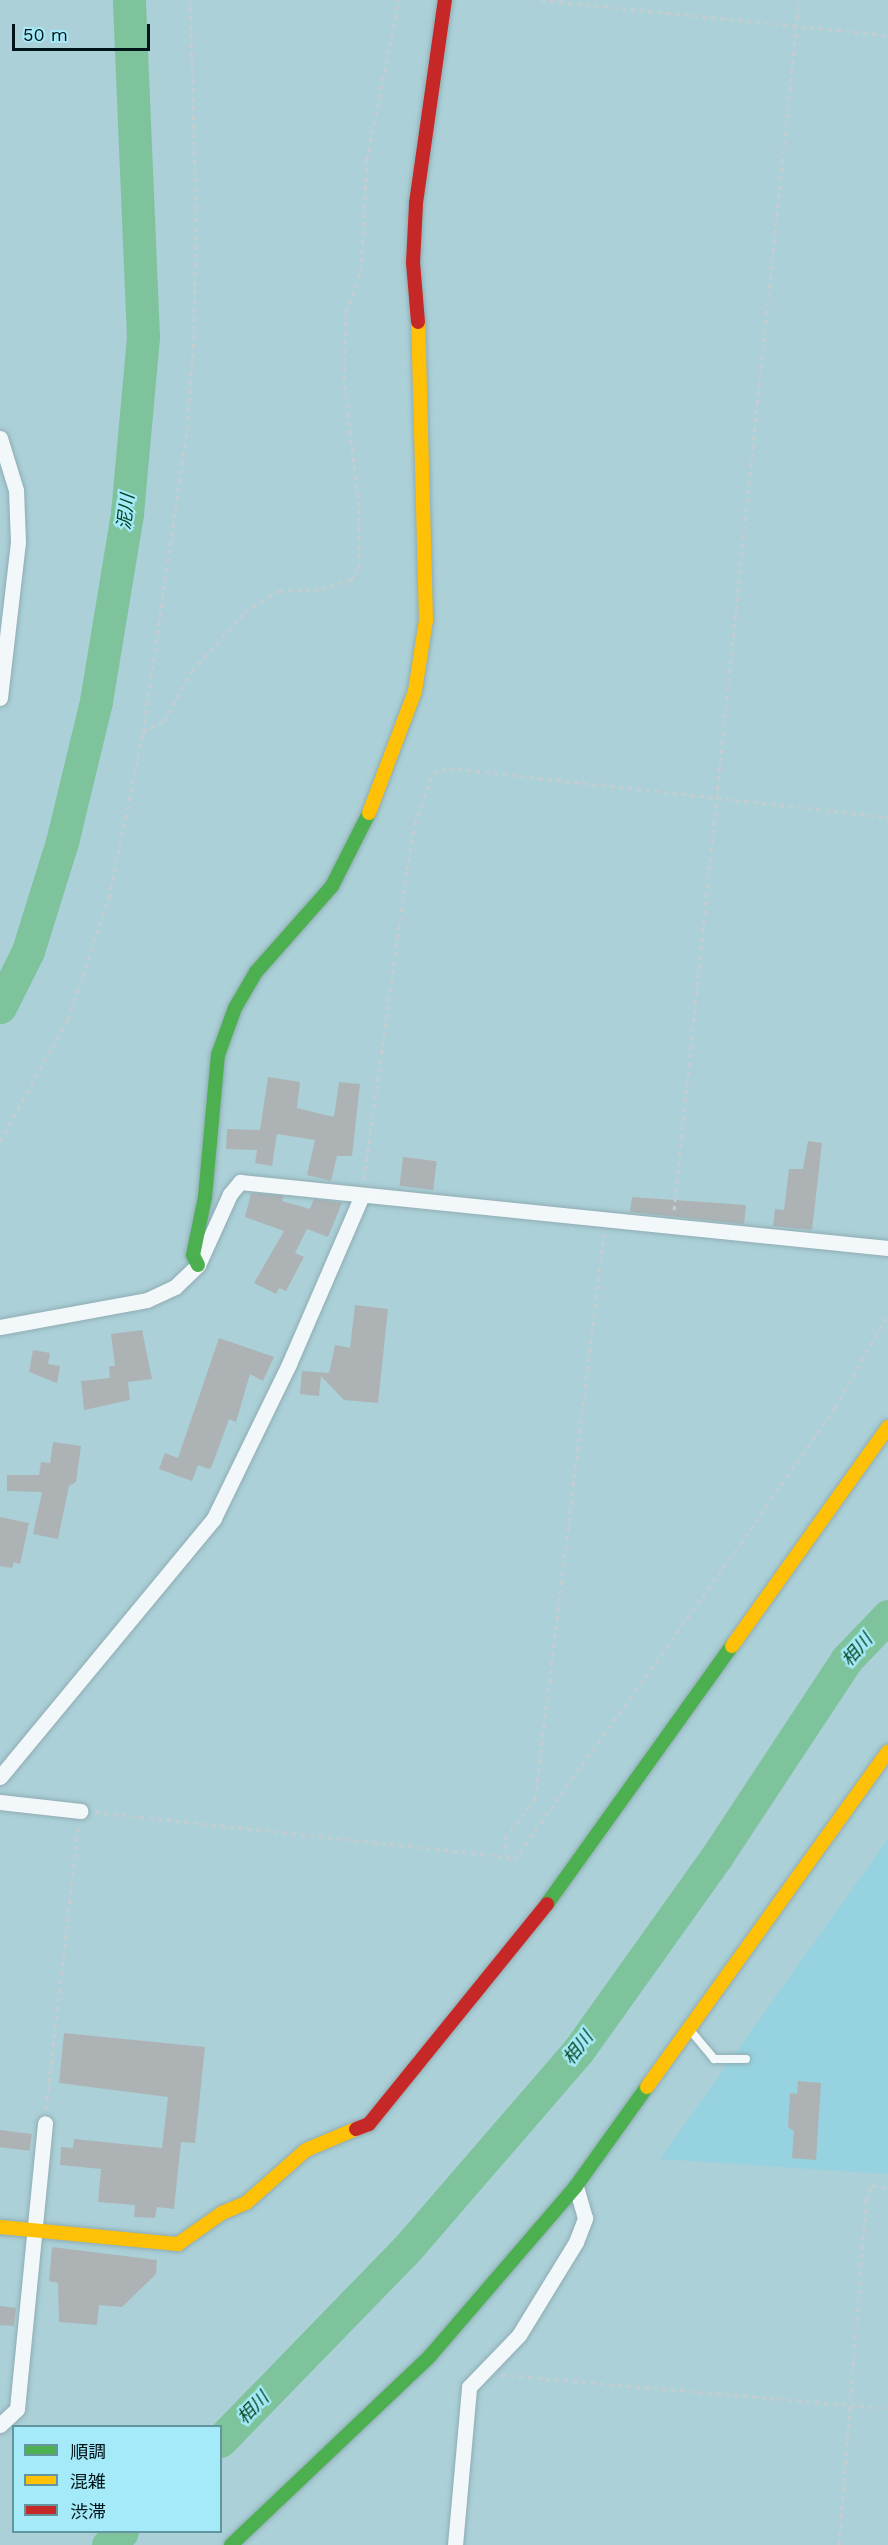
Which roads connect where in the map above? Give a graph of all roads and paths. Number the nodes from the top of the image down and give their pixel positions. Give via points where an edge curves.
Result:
1 (190, 0) edge
2 (399, 0) edge
3 (445, 0) edge
4 (541, 0) edge
5 (799, 0) edge
6 (797, 27) junction
7 (888, 36) edge
8 (0, 438) edge
9 (0, 698) edge
10 (143, 732) junction
11 (718, 798) junction
12 (888, 817) edge
13 (0, 1141) edge
14 (362, 1195) junction
15 (606, 1221) junction
16 (672, 1227) junction
17 (888, 1248) edge
18 (198, 1265) junction
19 (888, 1314) edge
20 (0, 1315) edge
21 (32, 1322) junction
22 (0, 1327) edge
23 (888, 1427) edge
24 (888, 1752) edge
25 (0, 1777) edge
26 (0, 1802) edge
27 (80, 1811) junction
28 (507, 1857) junction
29 (690, 2030) junction
30 (746, 2059) dead end
31 (45, 2123) joint
32 (576, 2186) junction
33 (888, 2187) edge
34 (0, 2227) edge
35 (36, 2230) junction
36 (489, 2368) junction
37 (850, 2405) junction
38 (888, 2408) edge
39 (0, 2425) edge
40 (231, 2545) edge
41 (455, 2545) edge
42 (839, 2545) edge

1 - 10 path via 194,339 182,473
2 - 10 path via 368,160 361,271 346,312 344,381 359,506 359,567 351,580 321,589 279,591 245,612 192,670 164,721
3 - 18 street via 416,203 413,263 422,375 426,620 415,691 357,843 332,886 256,972 235,1008 218,1055 205,1197 193,1255
4 - 6 path
5 - 6 path
6 - 7 path
6 - 11 path
8 - 9 street via 16,490 18,542
10 - 13 path via 109,898 68,1019
11 - 12 path
11 - 14 path via 449,768 434,773 415,824 406,870
11 - 16 path
14 - 15 street
14 - 18 street via 240,1182 230,1194
14 - 25 street via 289,1364 214,1518
15 - 16 street
15 - 28 path via 535,1799 505,1838
16 - 17 street
18 - 21 street via 175,1287 147,1300
19 - 28 path via 835,1408 734,1554 514,1860
20 - 21 street
21 - 22 street
23 - 35 street via 519,1943 369,2124 306,2151 246,2203 222,2213 177,2244
24 - 29 street
26 - 27 street
27 - 28 path
27 - 31 path via 47,2069
29 - 30 lane via 714,2059
29 - 32 street
31 - 35 street
32 - 36 street via 585,2217 576,2242 519,2335
32 - 40 street via 430,2356
33 - 37 path via 872,2186 866,2200
34 - 35 street
35 - 39 street via 17,2409
36 - 37 path via 504,2376
36 - 41 street via 469,2386 467,2396
37 - 38 path
37 - 42 path

